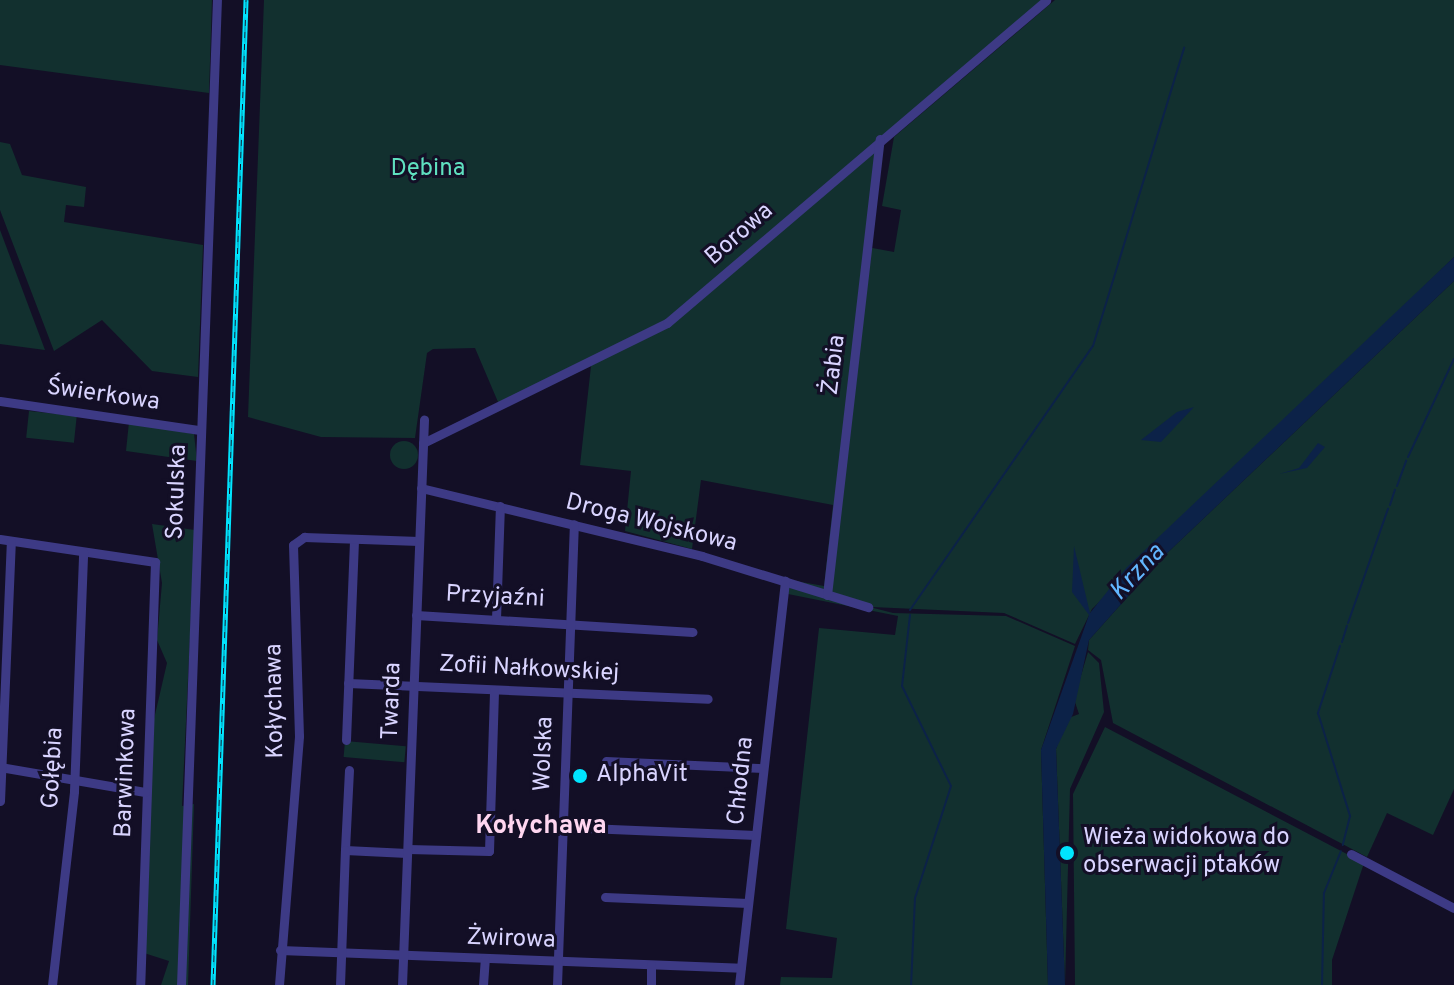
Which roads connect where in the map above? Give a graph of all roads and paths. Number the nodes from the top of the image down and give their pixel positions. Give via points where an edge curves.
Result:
1 (217, 0) edge
2 (1046, 0) edge
3 (880, 139) junction
4 (0, 401) edge
5 (424, 419) dead end
6 (200, 430) junction
7 (423, 443) junction
8 (421, 488) junction
9 (500, 506) junction
10 (574, 524) junction
11 (0, 539) edge
12 (354, 539) junction
13 (11, 541) junction
14 (419, 541) junction
15 (83, 552) junction
16 (785, 581) junction
17 (827, 595) junction
18 (868, 607) dead end
19 (416, 615) junction
20 (496, 619) junction
21 (571, 622) junction
22 (692, 632) dead end
23 (348, 683) junction
24 (414, 685) junction
25 (494, 690) junction
26 (568, 692) junction
27 (708, 699) dead end
28 (346, 740) dead end
29 (606, 761) dead end
30 (2, 768) edge
31 (763, 768) junction
32 (349, 770) dead end
33 (74, 781) junction
34 (145, 792) junction
35 (0, 801) edge
36 (563, 827) junction
37 (756, 835) junction
38 (345, 850) junction
39 (408, 851) junction
40 (1351, 854) dead end
41 (605, 897) dead end
42 (748, 903) junction
43 (1454, 908) edge
44 (280, 950) junction
45 (341, 952) junction
46 (403, 955) junction
47 (485, 959) junction
48 (558, 961) junction
49 (651, 965) junction
50 (741, 968) junction
51 (52, 985) edge
52 (140, 985) edge
53 (181, 985) edge
54 (279, 985) edge
55 (340, 985) edge
56 (402, 985) edge
57 (483, 985) edge
58 (557, 985) edge
59 (651, 985) edge
60 (739, 985) edge

1 - 6 street, Sokulska
2 - 3 street, Borowa
3 - 7 street, Borowa via 667,323
3 - 17 street, Żabia
4 - 6 street, Świerkowa
5 - 7 street, Twarda
6 - 53 street, Sokulska
7 - 8 street, Twarda
8 - 9 street, Droga Wojskowa
8 - 14 street, Twarda
9 - 10 street, Droga Wojskowa
9 - 20 street
10 - 16 street, Droga Wojskowa
10 - 21 street, Wolska
11 - 13 street
12 - 14 street, Kołychawa
12 - 23 street
12 - 44 street, Kołychawa via 302,537 292,547 299,736
13 - 15 street
13 - 30 street
14 - 19 street, Twarda
15 - 33 street, Gołębia
15 - 34 street, Barwinkowa via 155,562
16 - 17 street, Droga Wojskowa
16 - 31 street, Chłodna
17 - 18 street, Droga Wojskowa
19 - 20 street, Przyjaźni
19 - 24 street, Twarda
20 - 21 street, Przyjaźni
21 - 22 street, Przyjaźni
21 - 26 street, Wolska
23 - 24 street, Zofii Nałkowskiej
23 - 28 street
24 - 25 street, Zofii Nałkowskiej
24 - 39 street, Twarda
25 - 26 street, Zofii Nałkowskiej
25 - 39 street via 489,851
26 - 27 street, Zofii Nałkowskiej
26 - 36 street, Wolska
29 - 31 street
30 - 33 street
30 - 35 street
31 - 37 street, Chłodna
32 - 38 street
33 - 34 street
33 - 51 street, Gołębia
34 - 52 street, Barwinkowa
36 - 37 street
36 - 48 street, Wolska
37 - 42 street, Chłodna
38 - 39 street
38 - 45 street
39 - 46 street, Twarda
40 - 43 street
41 - 42 street
42 - 50 street, Chłodna
44 - 45 street, Żwirowa
44 - 54 street, Kołychawa
45 - 46 street, Żwirowa
45 - 55 street
46 - 47 street, Żwirowa
46 - 56 street, Twarda
47 - 48 street, Żwirowa
47 - 57 street
48 - 49 street, Żwirowa
48 - 58 street, Wolska
49 - 50 street, Żwirowa
49 - 59 street
50 - 60 street, Chłodna

